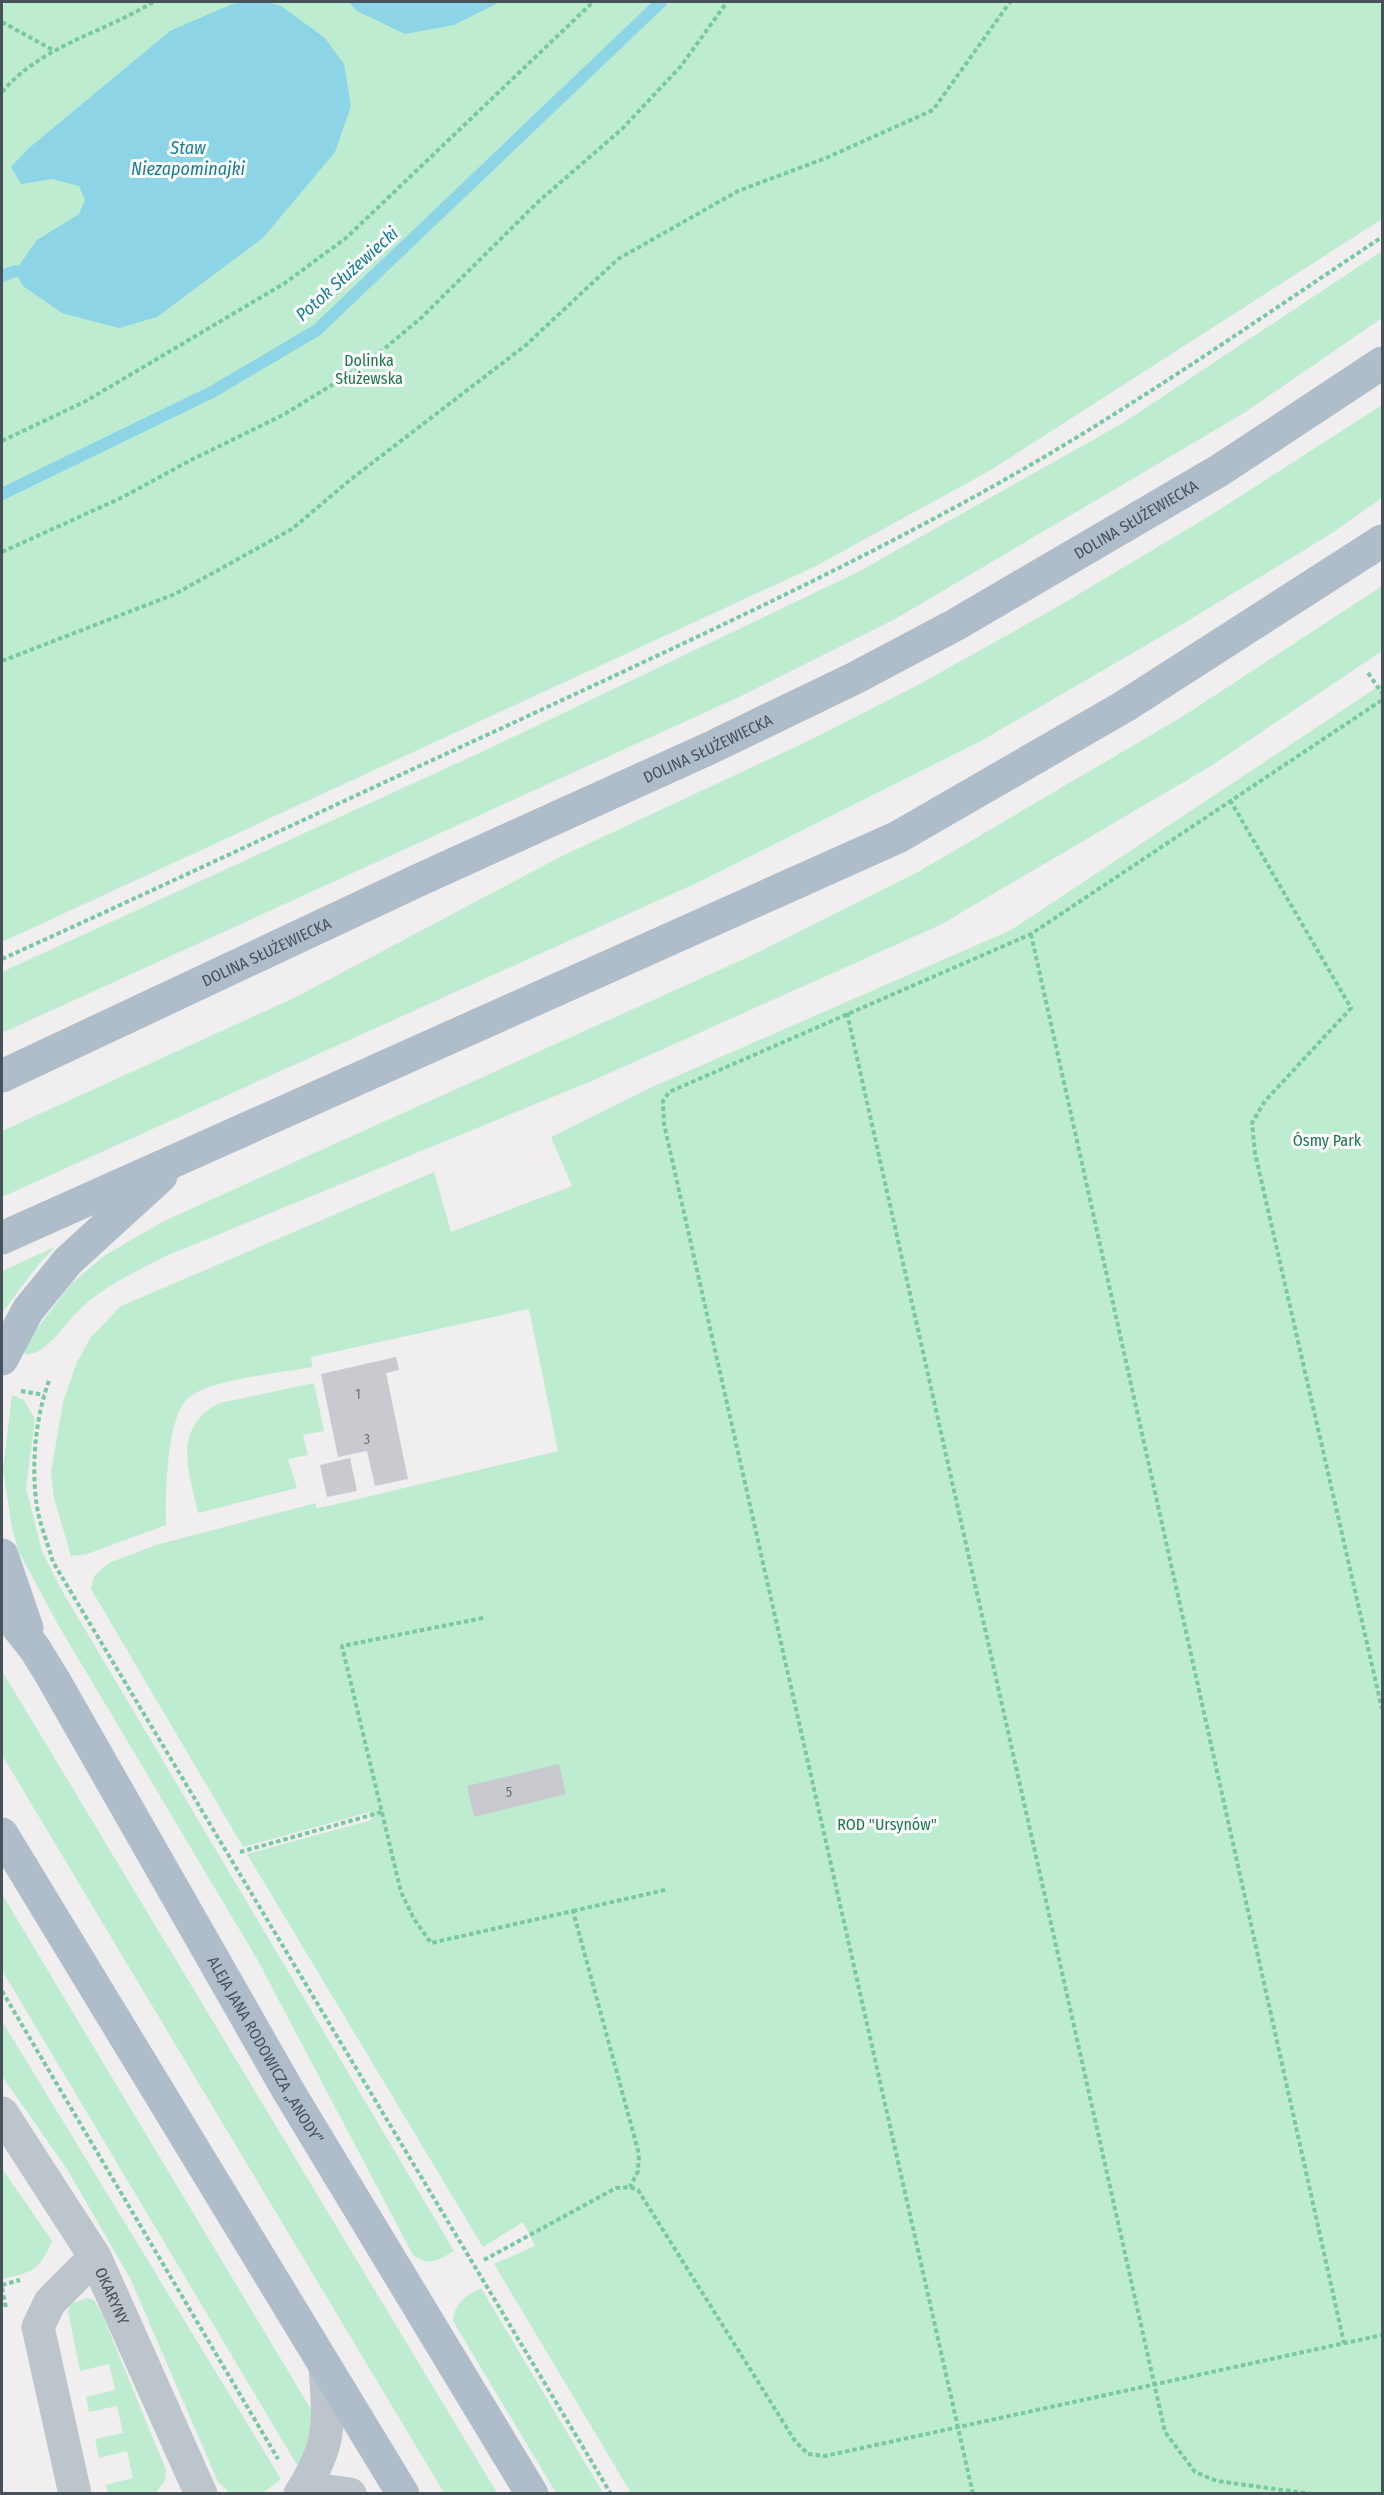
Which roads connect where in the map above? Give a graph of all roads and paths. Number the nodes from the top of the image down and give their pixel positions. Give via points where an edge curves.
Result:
1 (153, 2) edge
2 (593, 2) edge
3 (727, 2) edge
4 (1010, 2) edge
5 (2, 22) edge
6 (53, 50) junction
7 (2, 92) edge
8 (1383, 237) edge
9 (1383, 363) edge
10 (2, 441) edge
11 (1383, 541) edge
12 (2, 552) edge
13 (2, 661) edge
14 (1368, 673) dead end
15 (1383, 693) edge
16 (1383, 700) edge
17 (1230, 800) junction
18 (1031, 934) junction
19 (2, 959) edge
20 (847, 1013) junction
21 (2, 1075) edge
22 (180, 1159) junction
23 (2, 1238) edge
24 (2, 1359) edge
25 (49, 1382) dead end
26 (15, 1390) dead end
27 (44, 1395) junction
28 (2, 1556) edge
29 (2, 1607) edge
30 (483, 1618) dead end
31 (35, 1649) junction
32 (1383, 1709) edge
33 (382, 1812) junction
34 (2, 1834) edge
35 (240, 1852) dead end
36 (665, 1890) dead end
37 (573, 1911) junction
38 (2, 1991) edge
39 (2, 2113) edge
40 (630, 2187) junction
41 (95, 2257) junction
42 (484, 2260) dead end
43 (1383, 2335) edge
44 (1344, 2343) junction
45 (325, 2368) junction
46 (1154, 2385) junction
47 (958, 2428) junction
48 (280, 2463) dead end
49 (75, 2493) edge
50 (201, 2493) edge
51 (300, 2493) edge
52 (310, 2493) edge
53 (350, 2493) edge
54 (403, 2493) edge
55 (532, 2493) edge
56 (611, 2493) edge
57 (973, 2493) edge
58 (1312, 2493) edge

1 - 6 path
2 - 10 path via 346,238 311,264 86,400
3 - 12 path via 681,66 622,129 539,201 421,318 366,364 283,415 123,497
4 - 13 path via 933,110 826,158 738,191 618,259 526,345 350,480 292,530 175,594
5 - 6 path
6 - 7 path via 17,74
8 - 19 path via 1113,415 852,563
9 - 21 main road, DOLINA SŁUŻEWIECKA via 1220,470 956,625 855,678
11 - 22 main road via 1125,706 898,837
14 - 15 path
16 - 17 path
17 - 18 path
17 - 32 path via 1351,1008 1265,1101 1251,1123
18 - 20 path
18 - 44 path
20 - 46 path
20 - 47 path via 669,1092 663,1101 664,1124
22 - 23 main road
22 - 24 main road via 68,1261 28,1310
25 - 27 path
26 - 27 path
27 - 56 path via 34,1470 37,1508 54,1562
28 - 31 main road
29 - 31 main road, ALEJA JANA RODOWICZA „ANODY”
30 - 33 path via 342,1646
31 - 55 main road, ALEJA JANA RODOWICZA „ANODY” via 289,2092
33 - 35 path
33 - 37 path via 401,1892 431,1943
34 - 45 main road
36 - 37 path
37 - 40 path via 639,2154 638,2171
38 - 48 path
39 - 41 street, OKARYNY
40 - 42 path via 616,2188
40 - 47 path via 638,2190 795,2441 808,2454 825,2456
41 - 49 street via 50,2302 38,2327
41 - 50 street, OKARYNY
43 - 44 path
44 - 46 path
45 - 51 street via 329,2421 319,2464
45 - 54 main road
46 - 47 path
46 - 58 path via 1166,2432 1195,2472 1217,2481
47 - 57 path
52 - 53 street

